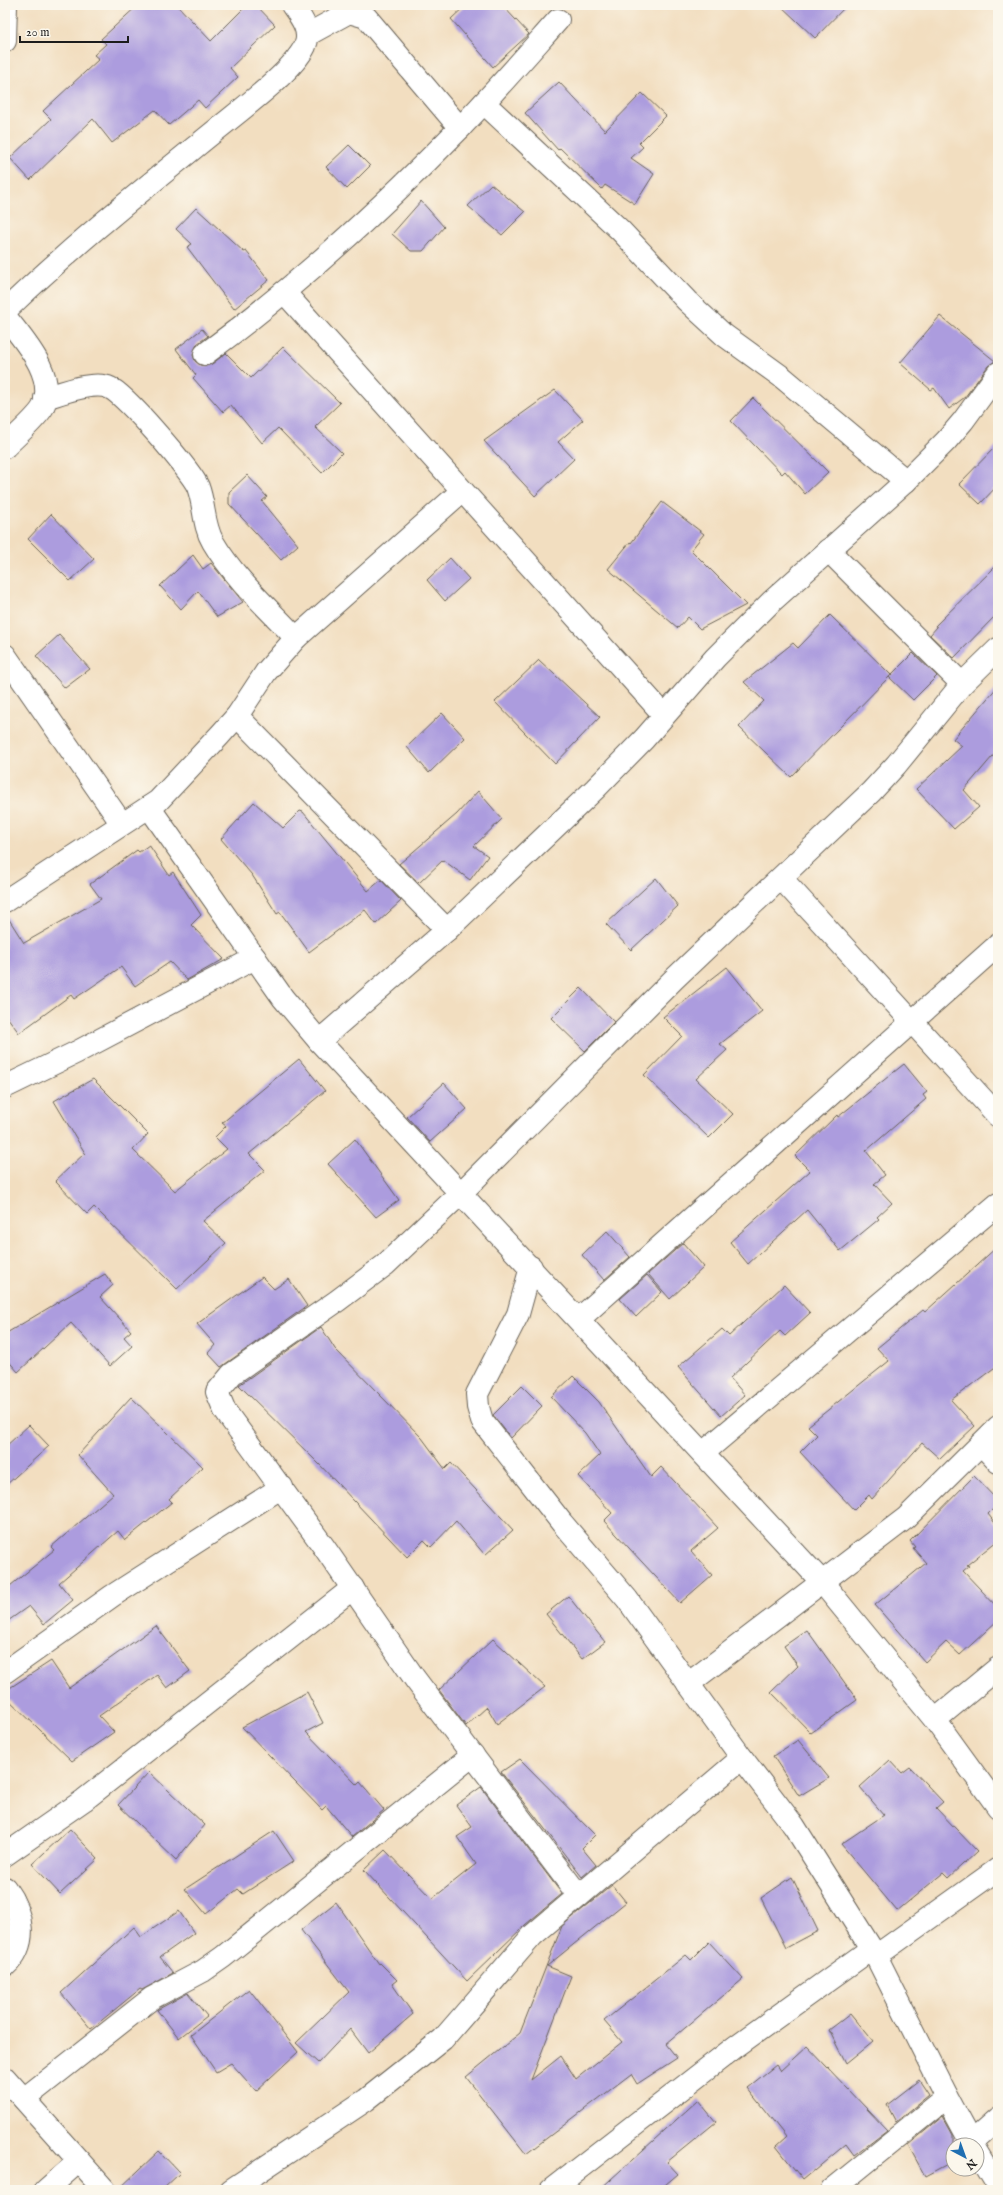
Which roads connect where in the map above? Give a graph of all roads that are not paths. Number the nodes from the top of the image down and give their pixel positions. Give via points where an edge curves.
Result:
1 (6, 5) edge
2 (292, 5) edge
3 (558, 20) dead end
4 (307, 35) junction
5 (5, 41) edge
6 (484, 103) junction
7 (460, 128) junction
8 (284, 292) junction
9 (5, 311) edge
10 (5, 316) edge
11 (205, 354) dead end
12 (998, 373) edge
13 (46, 398) junction
14 (5, 447) edge
15 (906, 481) junction
16 (462, 491) junction
17 (828, 550) junction
18 (296, 638) junction
19 (998, 649) edge
20 (5, 654) edge
21 (962, 684) junction
22 (664, 715) junction
23 (236, 716) junction
24 (149, 807) junction
25 (122, 824) junction
26 (781, 878) junction
27 (5, 901) edge
28 (447, 930) junction
29 (998, 945) edge
30 (255, 958) junction
31 (912, 1021) junction
32 (319, 1041) junction
33 (5, 1087) edge
34 (998, 1116) edge
35 (461, 1193) junction
36 (998, 1204) edge
37 (531, 1267) junction
38 (579, 1319) junction
39 (998, 1427) edge
40 (981, 1444) junction
41 (703, 1453) junction
42 (998, 1462) edge
43 (282, 1487) junction
44 (822, 1582) junction
45 (353, 1588) junction
46 (7, 1666) edge
47 (998, 1668) edge
48 (688, 1684) junction
49 (935, 1720) junction
50 (473, 1755) junction
51 (742, 1758) junction
52 (998, 1807) edge
53 (5, 1855) edge
54 (998, 1869) edge
55 (5, 1888) edge
56 (579, 1896) junction
57 (873, 1953) junction
58 (5, 1966) edge
59 (5, 2078) edge
60 (947, 2097) junction
61 (24, 2099) junction
62 (998, 2119) edge
63 (969, 2137) edge
64 (982, 2137) edge
65 (79, 2161) junction
66 (985, 2164) edge
67 (998, 2186) edge
68 (46, 2190) edge
69 (105, 2190) edge
70 (231, 2190) edge
71 (550, 2190) edge
72 (832, 2190) edge

1 - 5 street
2 - 4 street via 305,24
3 - 6 street
4 - 7 street via 349,12 366,17
4 - 9 street via 306,45 296,60 261,93 84,238
6 - 7 street
6 - 15 street via 620,230 711,323 782,377
7 - 8 street via 346,239
8 - 11 street
8 - 16 street
10 - 13 street via 37,360 46,384
12 - 15 street via 963,421
13 - 14 street via 42,409
13 - 18 street via 83,387 99,386 110,388 122,397 171,450 194,481 201,499 206,528 222,557
15 - 17 street
16 - 18 street
16 - 22 street
17 - 21 street
17 - 22 street via 715,658
18 - 23 street via 266,672
19 - 21 street
20 - 25 street
21 - 26 street via 871,792
22 - 28 street via 596,789
23 - 24 street via 174,786
23 - 28 street
24 - 25 street
24 - 30 street
25 - 27 street
26 - 31 street
26 - 35 street via 674,979
28 - 32 street
29 - 31 street
30 - 32 street via 283,998
30 - 33 street
31 - 34 street
31 - 38 street
32 - 35 street
35 - 37 street
35 - 43 street via 385,1265 337,1302 265,1350 222,1384 217,1392 225,1411
36 - 41 street
37 - 38 street
37 - 48 street via 518,1314 477,1394 482,1421 557,1517 627,1599
38 - 41 street
39 - 40 street
40 - 42 street
40 - 44 street via 906,1518
41 - 44 street
43 - 45 street
43 - 46 street
44 - 48 street
44 - 49 street
45 - 50 street via 415,1680
45 - 53 street via 84,1800
47 - 49 street
48 - 51 street
49 - 52 street
50 - 56 street
50 - 61 street via 223,1957 203,1971 152,1998
51 - 56 street
51 - 57 street via 794,1826 838,1892
54 - 57 street
55 - 58 street via 19,1915 22,1932 19,1948
56 - 70 street via 533,1935 443,2039 366,2100
57 - 60 street
57 - 71 street via 735,2047
59 - 61 street
60 - 63 street
60 - 72 street
61 - 65 street
62 - 64 street
65 - 68 street
65 - 69 street
66 - 67 street

